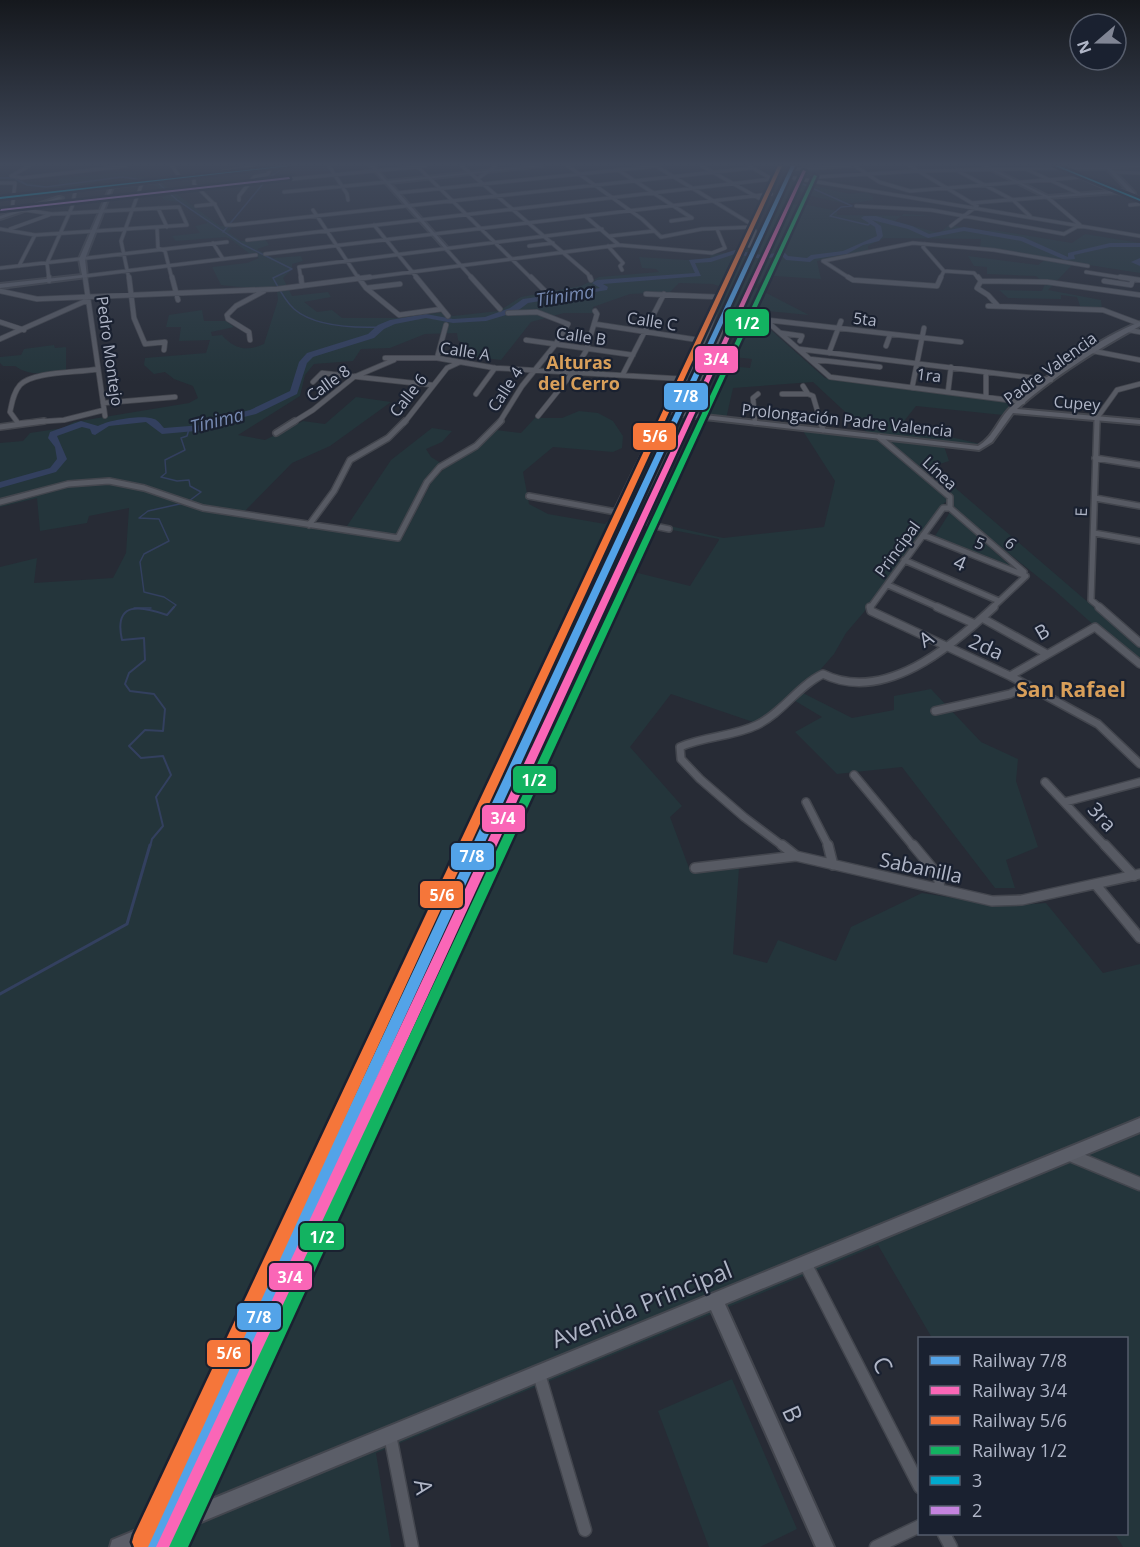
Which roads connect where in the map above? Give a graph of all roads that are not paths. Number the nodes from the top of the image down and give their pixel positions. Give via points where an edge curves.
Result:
1 (33, 238) edge
2 (58, 238) edge
3 (90, 238) edge
4 (122, 238) edge
5 (158, 238) edge
6 (263, 238) edge
7 (330, 238) edge
8 (400, 238) edge
9 (437, 238) edge
10 (491, 238) edge
11 (529, 238) edge
12 (547, 238) edge
13 (612, 238) edge
14 (721, 238) edge
15 (752, 238) edge
16 (247, 240) dead end
17 (386, 240) junction
18 (227, 242) dead end
19 (213, 243) junction
20 (496, 243) junction
21 (553, 243) junction
22 (925, 244) junction
23 (619, 245) junction
24 (336, 246) junction
25 (529, 246) dead end
26 (608, 246) junction
27 (749, 246) dead end
28 (162, 249) junction
29 (446, 249) junction
30 (124, 254) junction
31 (265, 254) dead end
32 (564, 254) junction
33 (256, 255) dead end
34 (399, 256) junction
35 (82, 259) junction
36 (223, 259) junction
37 (515, 260) junction
38 (347, 261) junction
39 (47, 263) junction
40 (19, 266) junction
41 (168, 266) junction
42 (462, 266) junction
43 (0, 268) edge
44 (128, 270) junction
45 (622, 270) dead end
46 (944, 271) junction
47 (411, 272) junction
48 (1086, 272) junction
49 (85, 276) junction
50 (360, 279) junction
51 (1133, 279) junction
52 (591, 280) dead end
53 (1140, 280) edge
54 (49, 281) junction
55 (981, 281) junction
56 (1104, 281) dead end
57 (400, 284) dead end
58 (1120, 284) junction
59 (302, 286) junction
60 (1, 288) edge
61 (366, 288) junction
62 (721, 289) dead end
63 (1078, 289) junction
64 (266, 290) junction
65 (545, 291) dead end
66 (1118, 292) junction
67 (177, 293) junction
68 (132, 294) junction
69 (646, 294) dead end
70 (664, 294) junction
71 (1140, 295) edge
72 (718, 297) junction
73 (88, 298) junction
74 (178, 300) dead end
75 (988, 306) dead end
76 (998, 306) junction
77 (442, 309) junction
78 (500, 309) dead end
79 (596, 311) dead end
80 (508, 313) dead end
81 (762, 314) dead end
82 (448, 316) dead end
83 (767, 320) junction
84 (841, 321) dead end
85 (0, 322) edge
86 (595, 324) junction
87 (1140, 324) edge
88 (446, 325) dead end
89 (838, 328) junction
90 (924, 328) dead end
91 (24, 330) junction
92 (721, 330) dead end
93 (1129, 330) junction
94 (645, 332) junction
95 (1140, 332) edge
96 (780, 333) junction
97 (890, 335) junction
98 (922, 338) junction
99 (0, 339) edge
100 (250, 340) dead end
101 (526, 340) dead end
102 (705, 341) junction
103 (800, 341) dead end
104 (961, 342) dead end
105 (555, 345) junction
106 (886, 346) dead end
107 (585, 348) junction
108 (799, 349) junction
109 (164, 350) dead end
110 (1093, 351) junction
111 (829, 352) junction
112 (633, 355) junction
113 (385, 358) dead end
114 (397, 358) junction
115 (437, 358) junction
116 (810, 359) junction
117 (881, 359) junction
118 (1140, 360) edge
119 (461, 362) junction
120 (916, 363) junction
121 (880, 367) junction
122 (951, 367) junction
123 (495, 368) junction
124 (98, 369) junction
125 (533, 370) junction
126 (574, 371) junction
127 (986, 372) junction
128 (623, 374) junction
129 (354, 376) junction
130 (685, 379) junction
131 (1051, 380) junction
132 (313, 382) dead end
133 (876, 383) junction
134 (1140, 384) edge
135 (432, 385) junction
136 (803, 386) dead end
137 (912, 388) junction
138 (948, 392) junction
139 (476, 394) dead end
140 (759, 394) dead end
141 (782, 394) dead end
142 (808, 394) junction
143 (175, 397) dead end
144 (986, 397) junction
145 (103, 403) junction
146 (1021, 404) junction
147 (667, 411) junction
148 (1011, 411) junction
149 (1026, 412) junction
150 (538, 416) dead end
151 (688, 416) junction
152 (1097, 418) junction
153 (1140, 422) edge
154 (18, 423) junction
155 (755, 423) junction
156 (0, 427) edge
157 (823, 430) junction
158 (276, 433) dead end
159 (879, 437) junction
160 (987, 445) joint
161 (1095, 458) junction
162 (1140, 465) edge
163 (529, 496) dead end
164 (1095, 498) junction
165 (0, 502) edge
166 (1140, 506) edge
167 (950, 508) junction
168 (309, 525) junction
169 (669, 529) dead end
170 (1094, 533) junction
171 (923, 535) junction
172 (1140, 541) edge
173 (904, 560) junction
174 (1026, 576) junction
175 (888, 585) junction
176 (999, 601) junction
177 (871, 612) joint
178 (982, 618) junction
179 (975, 624) junction
180 (1140, 643) edge
181 (949, 648) junction
182 (1047, 654) junction
183 (1140, 664) edge
184 (1010, 676) junction
185 (1028, 685) junction
186 (934, 711) dead end
187 (1140, 764) edge
188 (854, 775) dead end
189 (1045, 782) dead end
190 (1140, 782) edge
191 (806, 802) dead end
192 (1065, 802) junction
193 (796, 856) junction
194 (832, 865) junction
195 (695, 868) dead end
196 (1137, 875) edge
197 (1096, 885) junction
198 (940, 889) junction
199 (1140, 938) edge
200 (1140, 1125) edge
201 (1068, 1154) junction
202 (1140, 1184) edge
203 (805, 1263) junction
204 (715, 1301) junction
205 (539, 1374) junction
206 (390, 1435) junction
207 (918, 1483) edge
208 (918, 1527) edge
209 (585, 1530) dead end
210 (119, 1547) edge
211 (412, 1547) edge
212 (825, 1547) edge
213 (876, 1547) edge

1 - 40 street
2 - 39 street
3 - 35 street
4 - 30 street
5 - 28 street via 158,248
6 - 16 street
7 - 24 street
8 - 17 street
9 - 29 street
10 - 20 street
11 - 20 street
12 - 21 street
13 - 23 street
14 - 23 street via 725,248 712,253
15 - 27 street
17 - 24 street
17 - 34 street
18 - 19 street
19 - 28 street
19 - 36 street
20 - 29 street
20 - 37 street
21 - 25 street
21 - 32 street
22 - 46 street via 924,249
22 - 46 street via 823,261 853,280 937,286
22 - 48 street via 1089,266
23 - 26 street
24 - 31 street
24 - 38 street
26 - 32 street
26 - 45 street via 623,263
28 - 30 street
28 - 41 street
29 - 34 street
29 - 42 street
30 - 35 street
30 - 44 street
32 - 37 street
32 - 52 street
33 - 36 street
34 - 38 street
34 - 47 street
35 - 39 street
35 - 49 street, Pedro Montejo
36 - 41 street
37 - 42 street
37 - 65 street
38 - 50 street
38 - 59 street via 299,267
39 - 40 street
39 - 54 street
40 - 43 street
41 - 44 street
41 - 67 street
42 - 47 street
42 - 78 street
44 - 49 street
44 - 68 street
46 - 55 street via 974,273
47 - 50 street
47 - 77 street
48 - 51 street
48 - 63 street
49 - 54 street
49 - 73 street, Pedro Montejo
50 - 59 street
50 - 61 street
51 - 53 street
51 - 58 street via 1131,285
54 - 60 street
55 - 63 street via 1047,282
55 - 76 street via 977,288
56 - 58 street
57 - 61 street
58 - 66 street
59 - 64 street
60 - 73 street via 38,299
61 - 77 street via 399,315
62 - 72 street
63 - 66 street
64 - 67 street
64 - 100 street via 227,315 249,332
66 - 71 street
67 - 68 street
67 - 74 street
68 - 73 street
68 - 109 street via 134,318 145,344 165,342
69 - 70 street
70 - 72 street
70 - 94 street
72 - 102 street via 715,318
73 - 91 street
73 - 124 street, Pedro Montejo
75 - 76 street
76 - 87 street via 1103,310
77 - 82 street
79 - 86 street
80 - 105 street, Calle 4 via 537,312 563,320 568,324
81 - 83 street
83 - 89 street, 5ta
83 - 96 street
84 - 89 street
85 - 91 street
86 - 94 street, Calle C
86 - 107 street
87 - 93 street, Padre Valencia
88 - 115 street
89 - 97 street, 5ta
89 - 111 street
90 - 98 street
91 - 99 street
92 - 151 street
93 - 95 street
93 - 110 street, Padre Valencia
94 - 102 street, Calle C
94 - 112 street
96 - 103 street via 802,336
96 - 108 street
97 - 98 street, 5ta
97 - 106 street
98 - 104 street, 5ta
98 - 120 street
101 - 105 street, Calle B
102 - 130 street
105 - 107 street, Calle B
105 - 125 street, Calle 4
107 - 112 street, Calle B
107 - 126 street
108 - 111 street
108 - 116 street
110 - 118 street
110 - 131 street, Padre Valencia
111 - 117 street
112 - 128 street
113 - 114 street, Calle A
114 - 115 street, Calle A
114 - 129 street, Calle 8
115 - 119 street, Calle A
116 - 121 street
116 - 133 street, 1ra via 831,377
117 - 120 street
117 - 121 street
119 - 123 street, Calle A
119 - 135 street, Calle 6 via 447,368
120 - 122 street
120 - 137 street
121 - 133 street
122 - 127 street
122 - 138 street
123 - 125 street, Calle A
123 - 139 street
124 - 145 street, Pedro Montejo
124 - 154 street via 29,377 11,400 10,412
125 - 126 street, Calle A
125 - 168 street, Calle 4 via 504,418 476,446 440,467 427,483 398,537
126 - 128 street, Calle A
126 - 150 street
127 - 131 street
127 - 144 street
128 - 130 street, Calle A
129 - 132 street via 321,373
129 - 135 street
129 - 158 street, Calle 8 via 313,410
130 - 147 street
131 - 146 street, Padre Valencia
133 - 137 street, 1ra
134 - 152 street via 1117,390
135 - 168 street, Calle 6 via 401,427 350,460 334,491
136 - 142 street
137 - 138 street, 1ra
138 - 144 street, 1ra
140 - 155 street via 753,398
141 - 142 street
142 - 157 street via 813,396
143 - 145 street
144 - 146 street, 1ra
145 - 154 street, Pedro Montejo via 105,413
146 - 148 street, Padre Valencia
146 - 149 street via 1020,409
147 - 151 street, Prolongación Padre Valencia
147 - 163 street via 616,512
148 - 149 street, Cupey
148 - 160 street, Padre Valencia
149 - 152 street, Cupey
151 - 155 street, Prolongación Padre Valencia
151 - 169 street via 642,519
152 - 153 street, Cupey
152 - 161 street, E
154 - 156 street
155 - 157 street, Prolongación Padre Valencia
157 - 159 street, Prolongación Padre Valencia
159 - 160 street, Prolongación Padre Valencia via 979,448
159 - 167 street, Línea via 950,497
161 - 162 street
161 - 164 street, E
164 - 166 street
164 - 170 street, E
165 - 168 street via 82,482 111,481 203,508
167 - 171 street, Principal via 943,508
167 - 174 street, 6
170 - 172 street
170 - 180 street, E via 1091,600
171 - 173 street, Principal
171 - 174 street, 5
173 - 175 street, Principal
173 - 176 street, 4
174 - 176 street, A
175 - 177 street, Principal via 870,607
175 - 179 street
176 - 178 street, A
177 - 181 street, 2da
178 - 179 street, A
178 - 182 street
179 - 181 street, A
181 - 184 street, 2da
181 - 193 street, A via 883,680 856,684 823,674 765,721 680,747 681,759 700,779
182 - 183 street, B via 1095,627
182 - 184 street, B
184 - 185 street, 2da
185 - 186 street via 1010,694
185 - 187 street, 2da via 1098,724
188 - 198 street via 938,875
189 - 192 street, 3ra
190 - 192 street
191 - 194 street via 831,851
192 - 196 street, 3ra
193 - 194 street, Sabanilla
193 - 195 street, Sabanilla
194 - 198 street, Sabanilla
196 - 197 street, Sabanilla
197 - 198 street, Sabanilla via 1022,900 992,901
197 - 199 street
200 - 201 street, Avenida Principal
201 - 202 street
201 - 203 street, Avenida Principal
203 - 204 street, Avenida Principal
203 - 207 street, C
204 - 205 street, Avenida Principal
204 - 212 street, B
205 - 206 street, Avenida Principal
205 - 209 street
206 - 210 street, Avenida Principal
206 - 211 street, A
208 - 213 street

